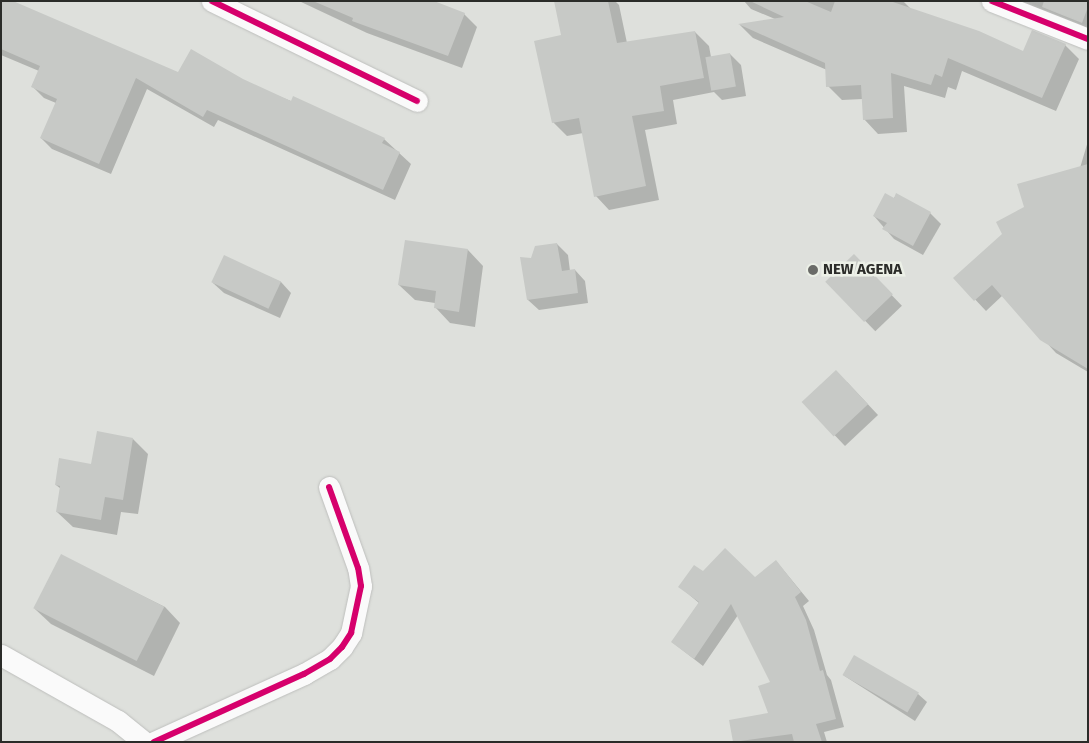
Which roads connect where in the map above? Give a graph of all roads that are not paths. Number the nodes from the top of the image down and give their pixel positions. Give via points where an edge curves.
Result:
1 (212, 1) edge
2 (992, 1) edge
3 (1088, 39) edge
4 (417, 102) dead end
5 (329, 487) dead end
6 (1, 655) edge
7 (144, 742) edge
8 (154, 742) edge

1 - 4 street
2 - 3 street
5 - 8 street via 358,568 360,586 351,633 342,647 330,659 304,674
6 - 7 street via 118,720

